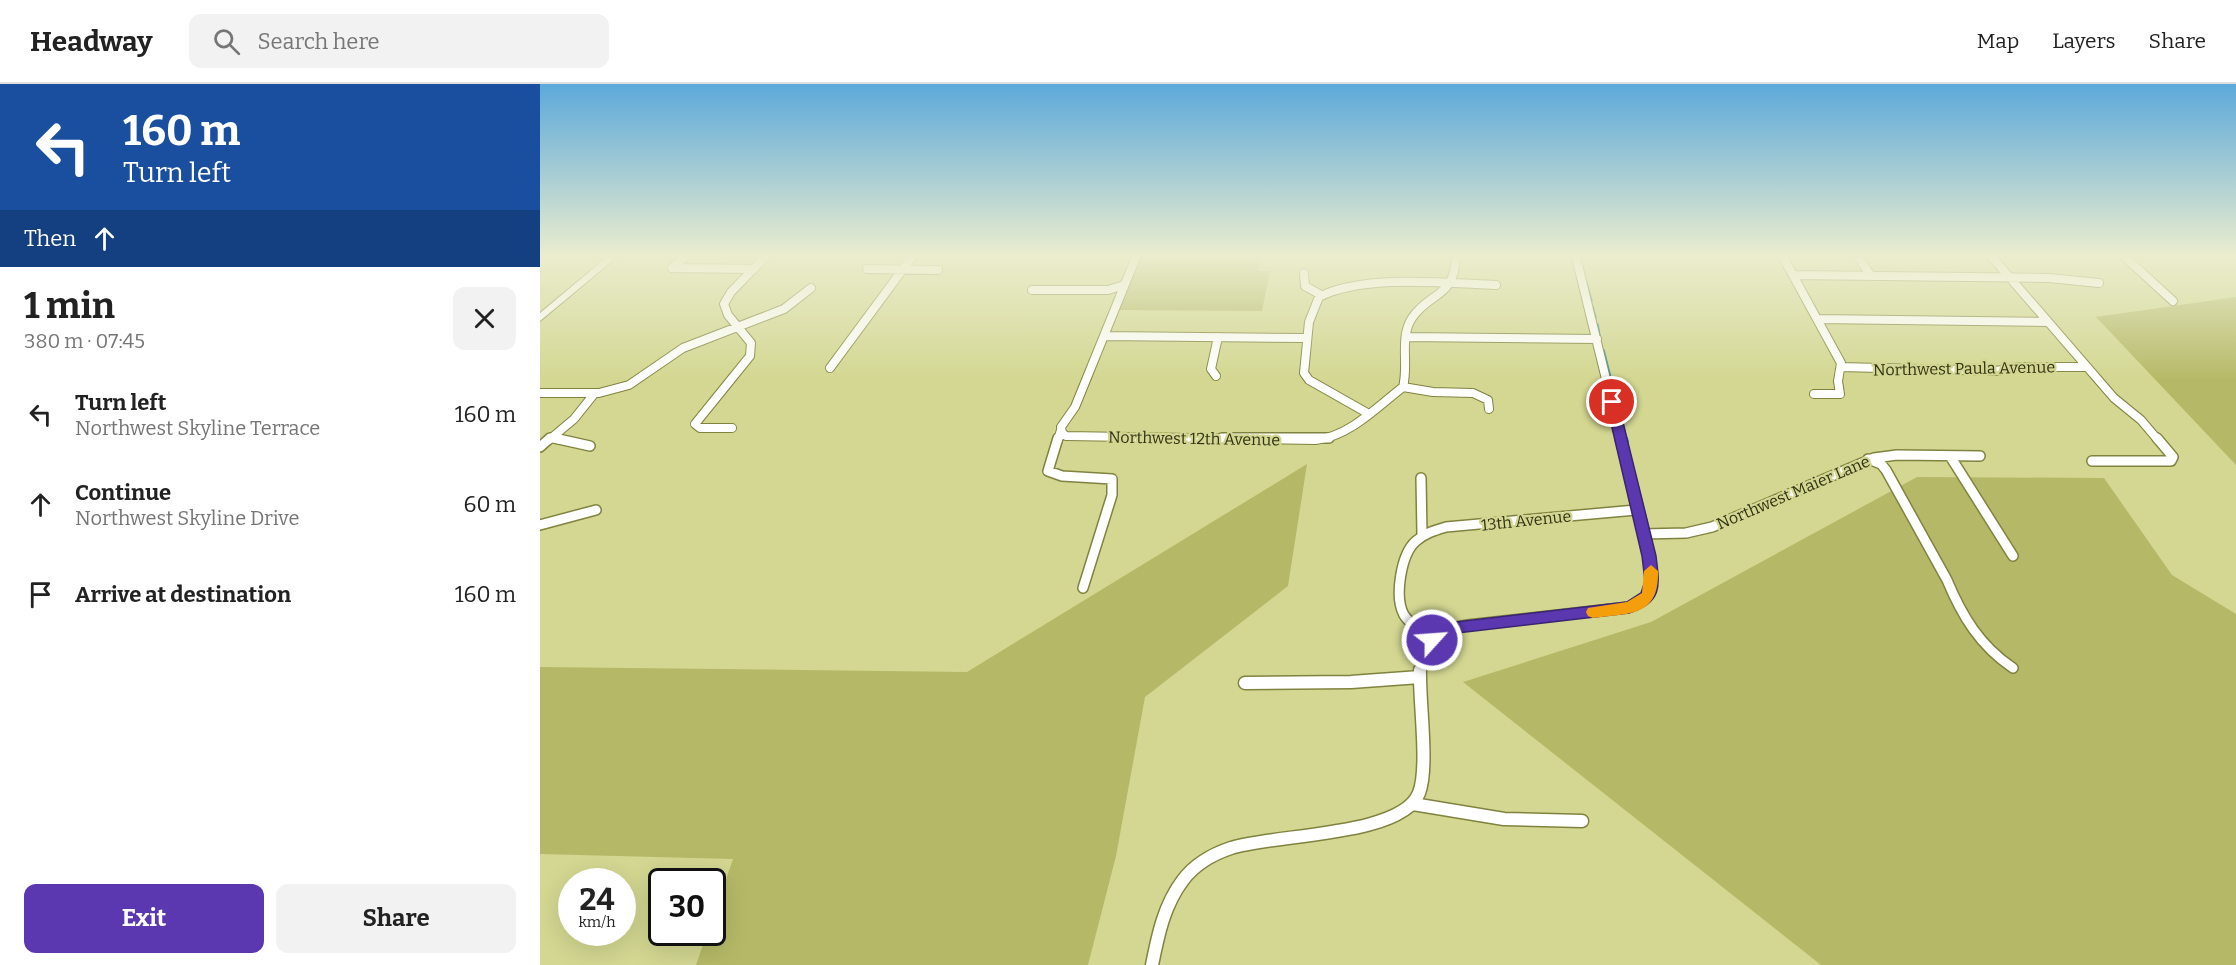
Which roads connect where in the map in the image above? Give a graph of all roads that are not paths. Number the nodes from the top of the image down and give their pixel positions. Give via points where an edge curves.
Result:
1 (563, 298) edge
2 (727, 298) edge
3 (799, 298) edge
4 (882, 298) edge
5 (1119, 298) edge
6 (1319, 298) edge
7 (1437, 298) edge
8 (1587, 298) edge
9 (1807, 298) edge
10 (2028, 298) edge
11 (2168, 298) edge
12 (2173, 301) dead end
13 (540, 318) edge
14 (1818, 319) junction
15 (2048, 322) junction
16 (737, 326) junction
17 (1104, 336) junction
18 (1218, 337) junction
19 (1407, 337) junction
20 (1308, 338) junction
21 (1597, 339) junction
22 (1841, 367) junction
23 (830, 368) dead end
24 (2087, 368) junction
25 (1216, 376) dead end
26 (1403, 387) junction
27 (540, 393) edge
28 (594, 394) junction
29 (1814, 394) dead end
30 (1489, 409) dead end
31 (1369, 414) junction
32 (732, 428) dead end
33 (1061, 430) junction
34 (552, 438) junction
35 (590, 446) dead end
36 (540, 447) edge
37 (1950, 456) junction
38 (1980, 456) dead end
39 (1868, 459) junction
40 (2092, 461) dead end
41 (1421, 478) dead end
42 (596, 510) dead end
43 (1636, 510) junction
44 (540, 525) edge
45 (1643, 534) junction
46 (1420, 537) junction
47 (2013, 556) dead end
48 (1083, 588) dead end
49 (1435, 636) junction
50 (2013, 668) dead end
51 (1420, 676) junction
52 (1245, 682) dead end
53 (1413, 804) junction
54 (1582, 821) dead end
55 (1152, 965) edge

1 - 13 street
2 - 16 street via 724,304
3 - 16 street
4 - 23 street
5 - 17 street
6 - 20 street via 1312,309
7 - 19 street via 1412,316
8 - 21 street
9 - 14 street
10 - 15 street
11 - 12 street
14 - 15 street
14 - 22 street
15 - 24 street
16 - 28 street via 682,348 630,385
16 - 32 street via 751,343 750,356 695,424 700,428
17 - 18 street
17 - 33 street via 1075,407
18 - 20 street
18 - 25 street via 1211,369
19 - 21 street
19 - 26 street
20 - 31 street via 1306,378
21 - 43 street
22 - 24 street, Northwest Paula Avenue via 1996,371 2020,367
22 - 29 street via 1840,394
24 - 40 street via 2174,457 2171,462
26 - 30 street via 1480,395 1488,400
26 - 31 street, Northwest 12th Avenue
27 - 28 street
28 - 34 street
31 - 33 street, Northwest 12th Avenue via 1341,434 1316,440 1071,437
33 - 48 street via 1048,471 1056,477 1112,479 1112,495
34 - 35 street
34 - 36 street
37 - 38 street, Northwest Maier Lane
37 - 39 street, Northwest Maier Lane
37 - 47 street
39 - 45 street, Northwest Maier Lane via 1712,527 1686,533
39 - 50 street via 1886,470 1971,627 1989,650
41 - 46 street
42 - 44 street
43 - 45 street
43 - 46 street, 13th Avenue via 1446,527
45 - 49 street via 1652,581 1648,596 1640,603 1606,611 1467,626
46 - 49 street via 1407,551 1402,564 1401,602 1410,623
49 - 51 street via 1428,645
51 - 52 street via 1351,682
51 - 53 street via 1422,770
53 - 54 street via 1504,819
53 - 55 street via 1372,823 1215,852 1184,876 1172,895

